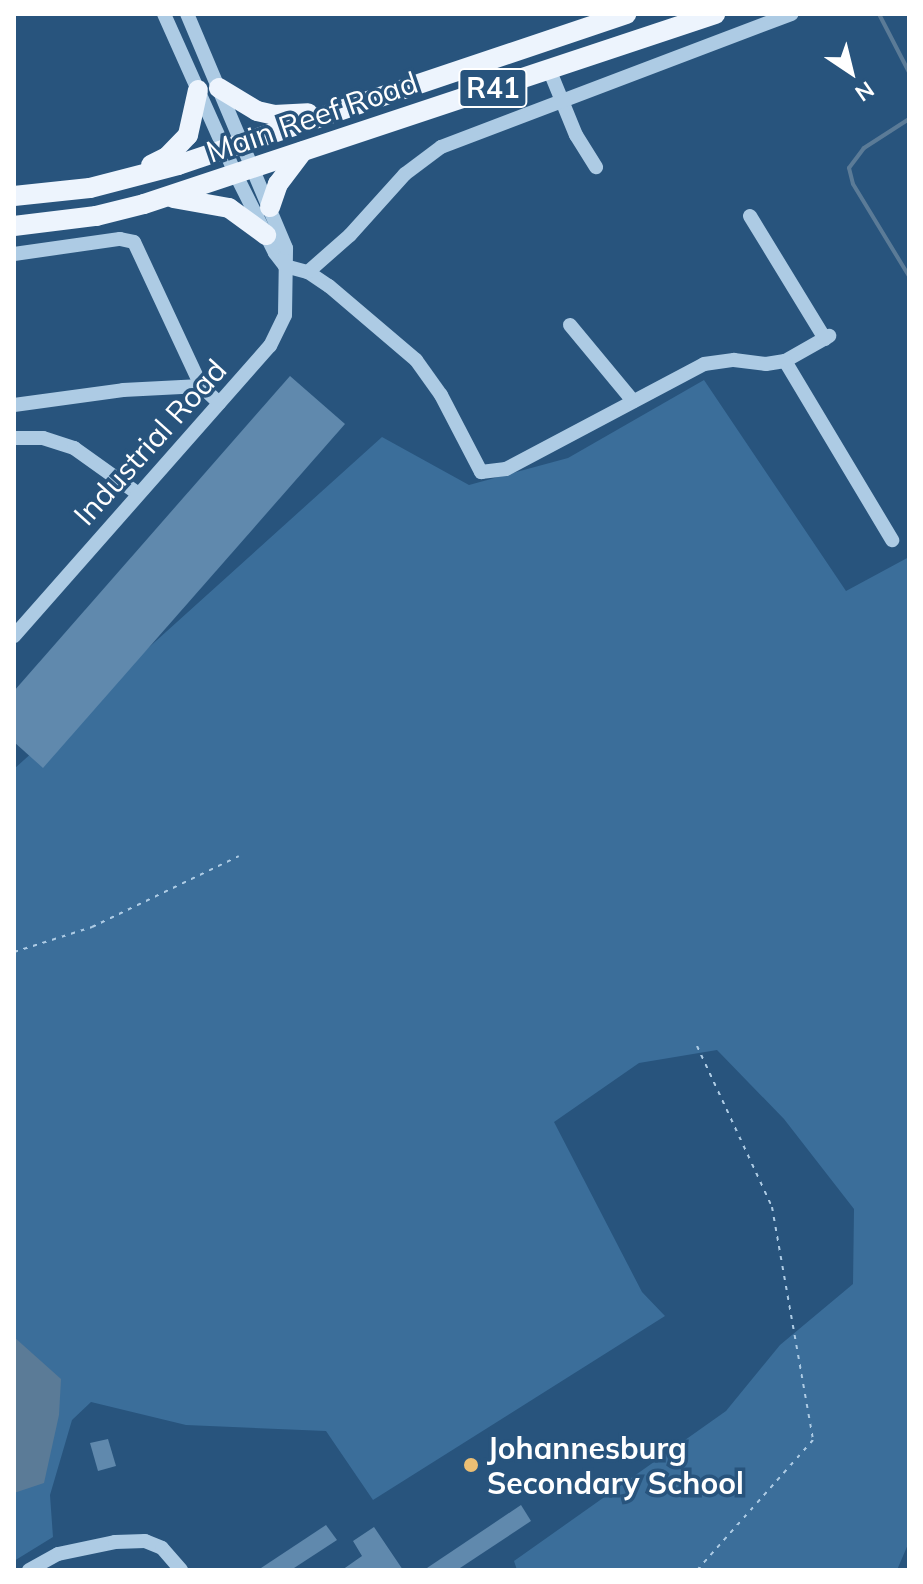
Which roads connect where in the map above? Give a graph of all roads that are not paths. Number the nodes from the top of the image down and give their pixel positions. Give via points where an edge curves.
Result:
1 (164, 14) edge
2 (187, 14) edge
3 (626, 14) edge
4 (715, 14) edge
5 (792, 14) edge
6 (549, 69) junction
7 (209, 89) junction
8 (560, 100) junction
9 (340, 110) junction
10 (244, 142) junction
11 (224, 149) junction
12 (303, 151) junction
13 (596, 167) dead end
14 (244, 170) junction
15 (119, 181) junction
16 (14, 196) edge
17 (166, 197) junction
18 (270, 207) junction
19 (750, 216) dead end
20 (14, 226) edge
21 (266, 235) junction
22 (14, 254) edge
23 (285, 266) junction
24 (308, 272) junction
25 (570, 325) dead end
26 (785, 361) junction
27 (201, 386) junction
28 (633, 401) junction
29 (219, 403) junction
30 (14, 405) edge
31 (14, 438) edge
32 (137, 493) junction
33 (892, 540) dead end
34 (14, 636) edge
35 (29, 1570) edge
36 (181, 1570) edge

1 - 7 street
2 - 7 street
3 - 9 main road, Main Reef Road / R41
4 - 6 main road, Main Reef Road / R41
5 - 8 street
6 - 8 street
6 - 12 main road, Main Reef Road / R41
7 - 9 main road via 274,115
7 - 10 street
7 - 11 street
7 - 15 main road via 178,148
8 - 13 street
8 - 24 street via 431,153
9 - 10 main road, Main Reef Road / R41
10 - 11 main road, Main Reef Road / R41
10 - 14 street
11 - 14 street
11 - 15 main road, Main Reef Road / R41
12 - 14 main road, Main Reef Road / R41
12 - 18 main road via 278,184
14 - 17 main road, Main Reef Road / R41
14 - 18 street, Industrial Road
14 - 21 street
15 - 16 main road, Main Reef Road / R41
17 - 20 main road, Main Reef Road / R41 via 96,216
17 - 21 main road via 229,208
18 - 23 street, Industrial Road via 286,248
19 - 26 street via 827,338
21 - 23 street
22 - 27 street via 120,239 134,242
23 - 24 street
23 - 29 street, Industrial Road via 288,296 280,330
24 - 28 street via 416,360 441,395 470,457 486,474 506,469
25 - 28 street
26 - 28 street via 704,364
26 - 33 street
27 - 29 street
27 - 30 street
29 - 32 street, Industrial Road
31 - 32 street via 43,438 74,448
32 - 34 street, Industrial Road
35 - 36 street via 58,1554 145,1541 162,1548

